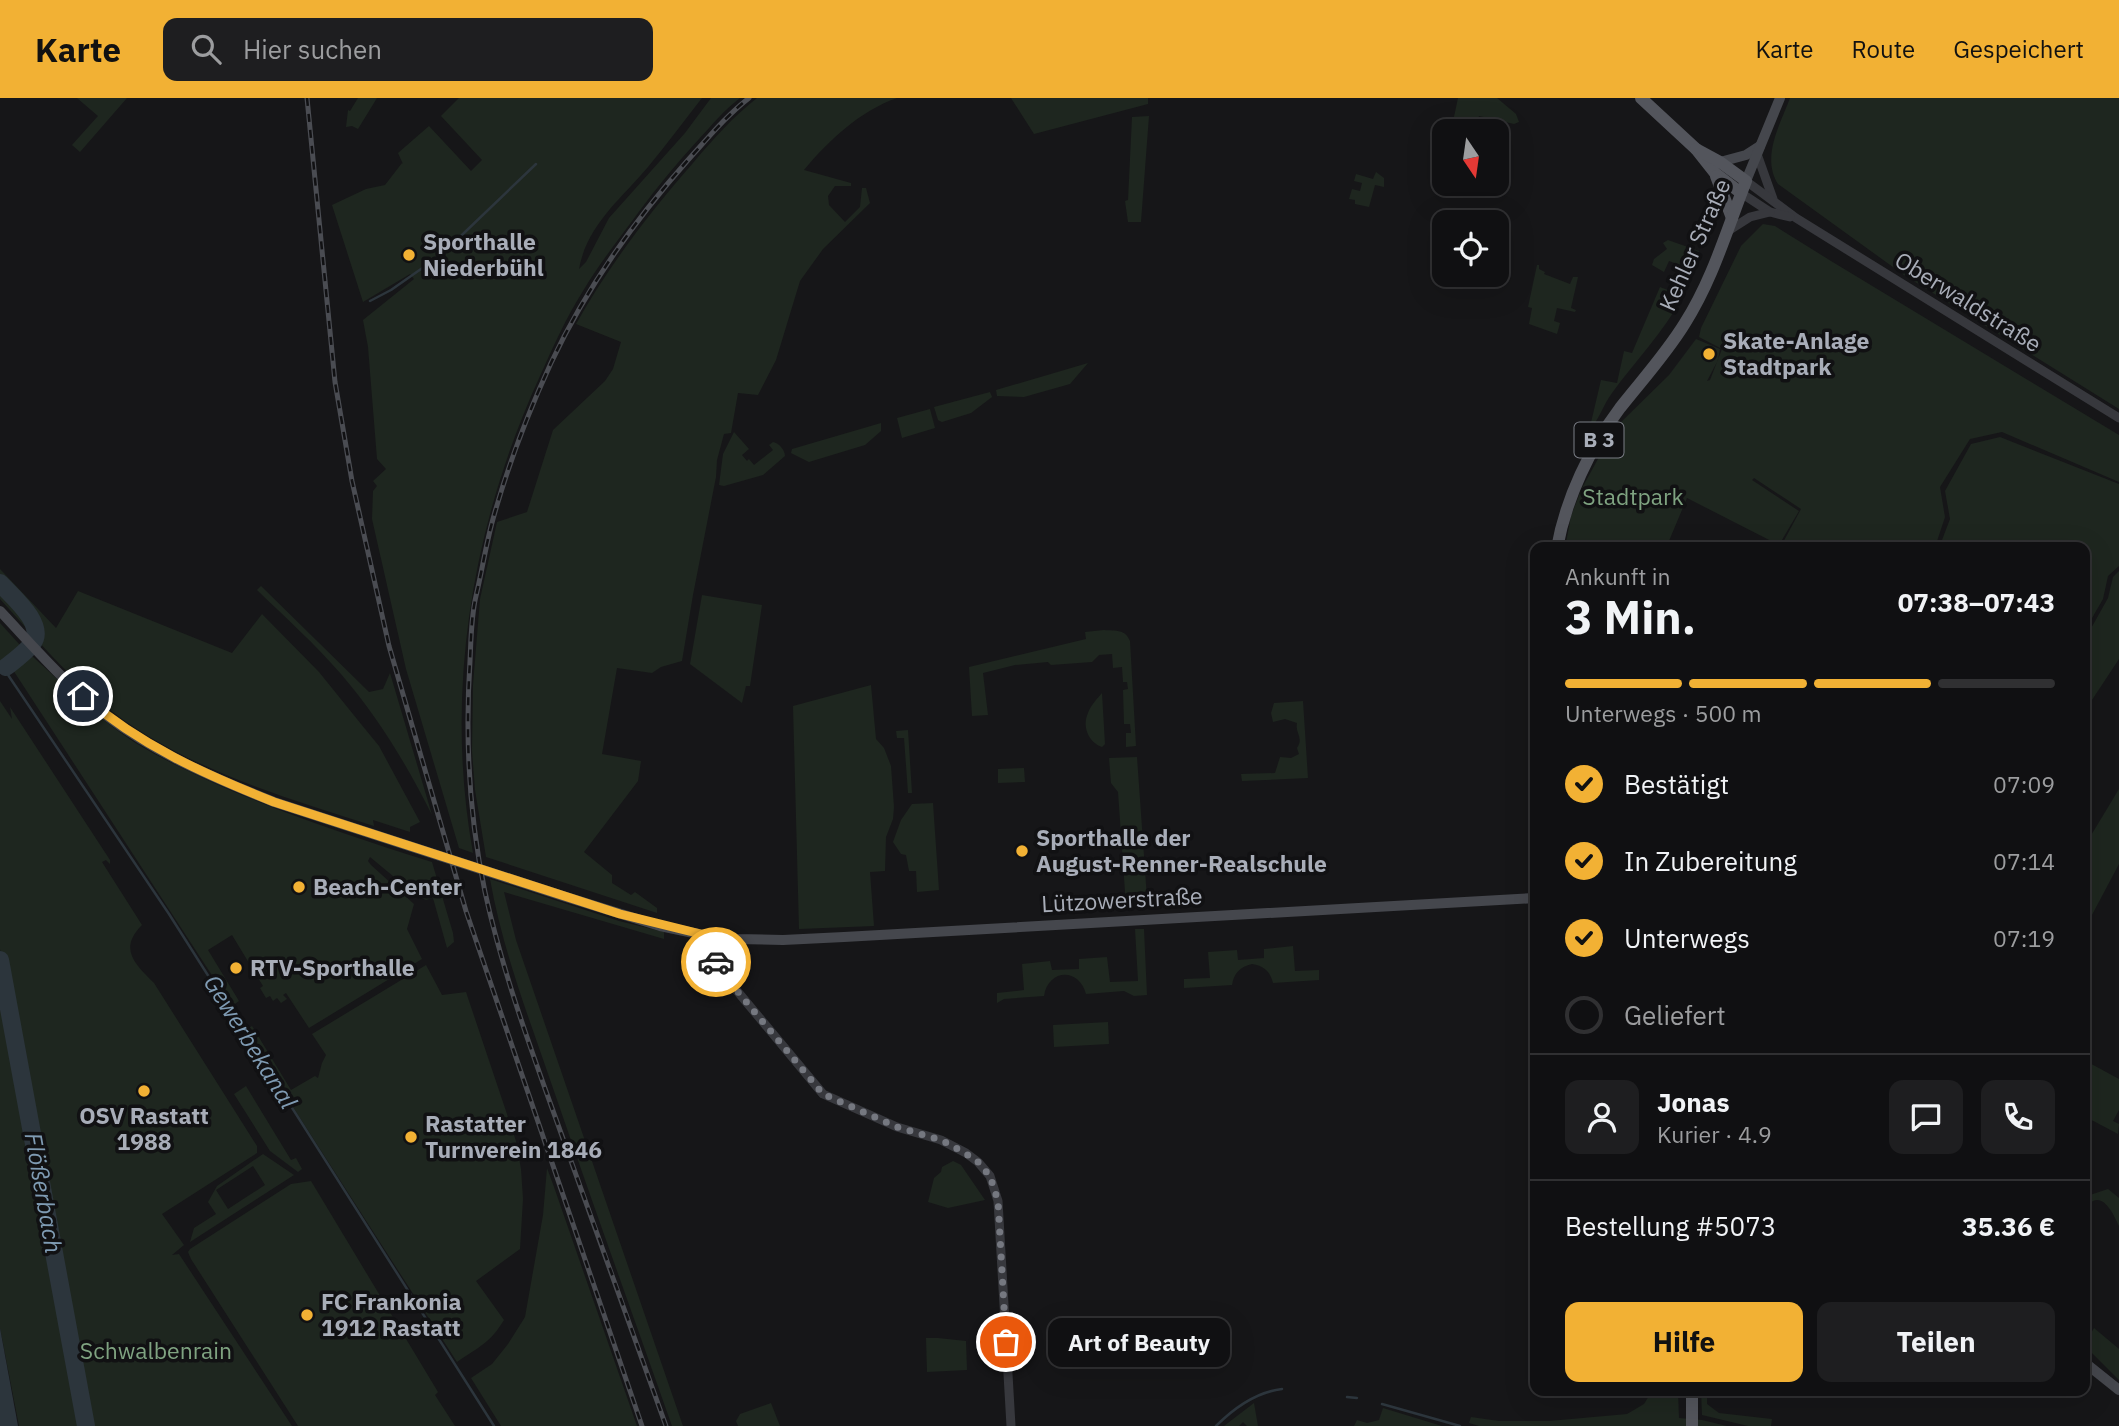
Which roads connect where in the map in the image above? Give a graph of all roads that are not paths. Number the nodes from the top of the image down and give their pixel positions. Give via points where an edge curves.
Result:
1 (1640, 98) edge
2 (1780, 98) edge
3 (1758, 150) junction
4 (1717, 167) junction
5 (1744, 187) junction
6 (1773, 200) junction
7 (1770, 212) junction
8 (1732, 218) junction
9 (1796, 218) junction
10 (1728, 231) junction
11 (2119, 418) edge
12 (1558, 542) edge
13 (0, 611) edge
14 (1530, 898) edge
15 (713, 937) junction
16 (2090, 1367) edge
17 (2119, 1390) edge
18 (1692, 1396) edge
19 (1692, 1423) edge
20 (1011, 1426) edge

1 - 4 main road
2 - 3 main road, Kehler Straße
3 - 4 main road
3 - 5 main road, Kehler Straße
3 - 6 street
4 - 5 main road
4 - 8 main road
5 - 6 street, Oberwaldstraße
5 - 7 street, Oberwaldstraße
5 - 8 main road, Kehler Straße / B 3
6 - 9 street, Oberwaldstraße
7 - 9 street, Oberwaldstraße
7 - 10 street via 1750,217
8 - 10 main road, Kehler Straße / B 3
9 - 11 street, Oberwaldstraße
10 - 12 main road, Kehler Straße / B 3 via 1686,322 1619,409 1589,458 1565,512
13 - 15 main road, Lützowerstraße via 106,716 162,753 227,783 620,914
14 - 15 main road, Lützowerstraße via 783,940
15 - 20 street via 714,956 723,974 823,1094 897,1127 941,1140 978,1162 990,1176 998,1201
16 - 17 main road
18 - 19 main road

